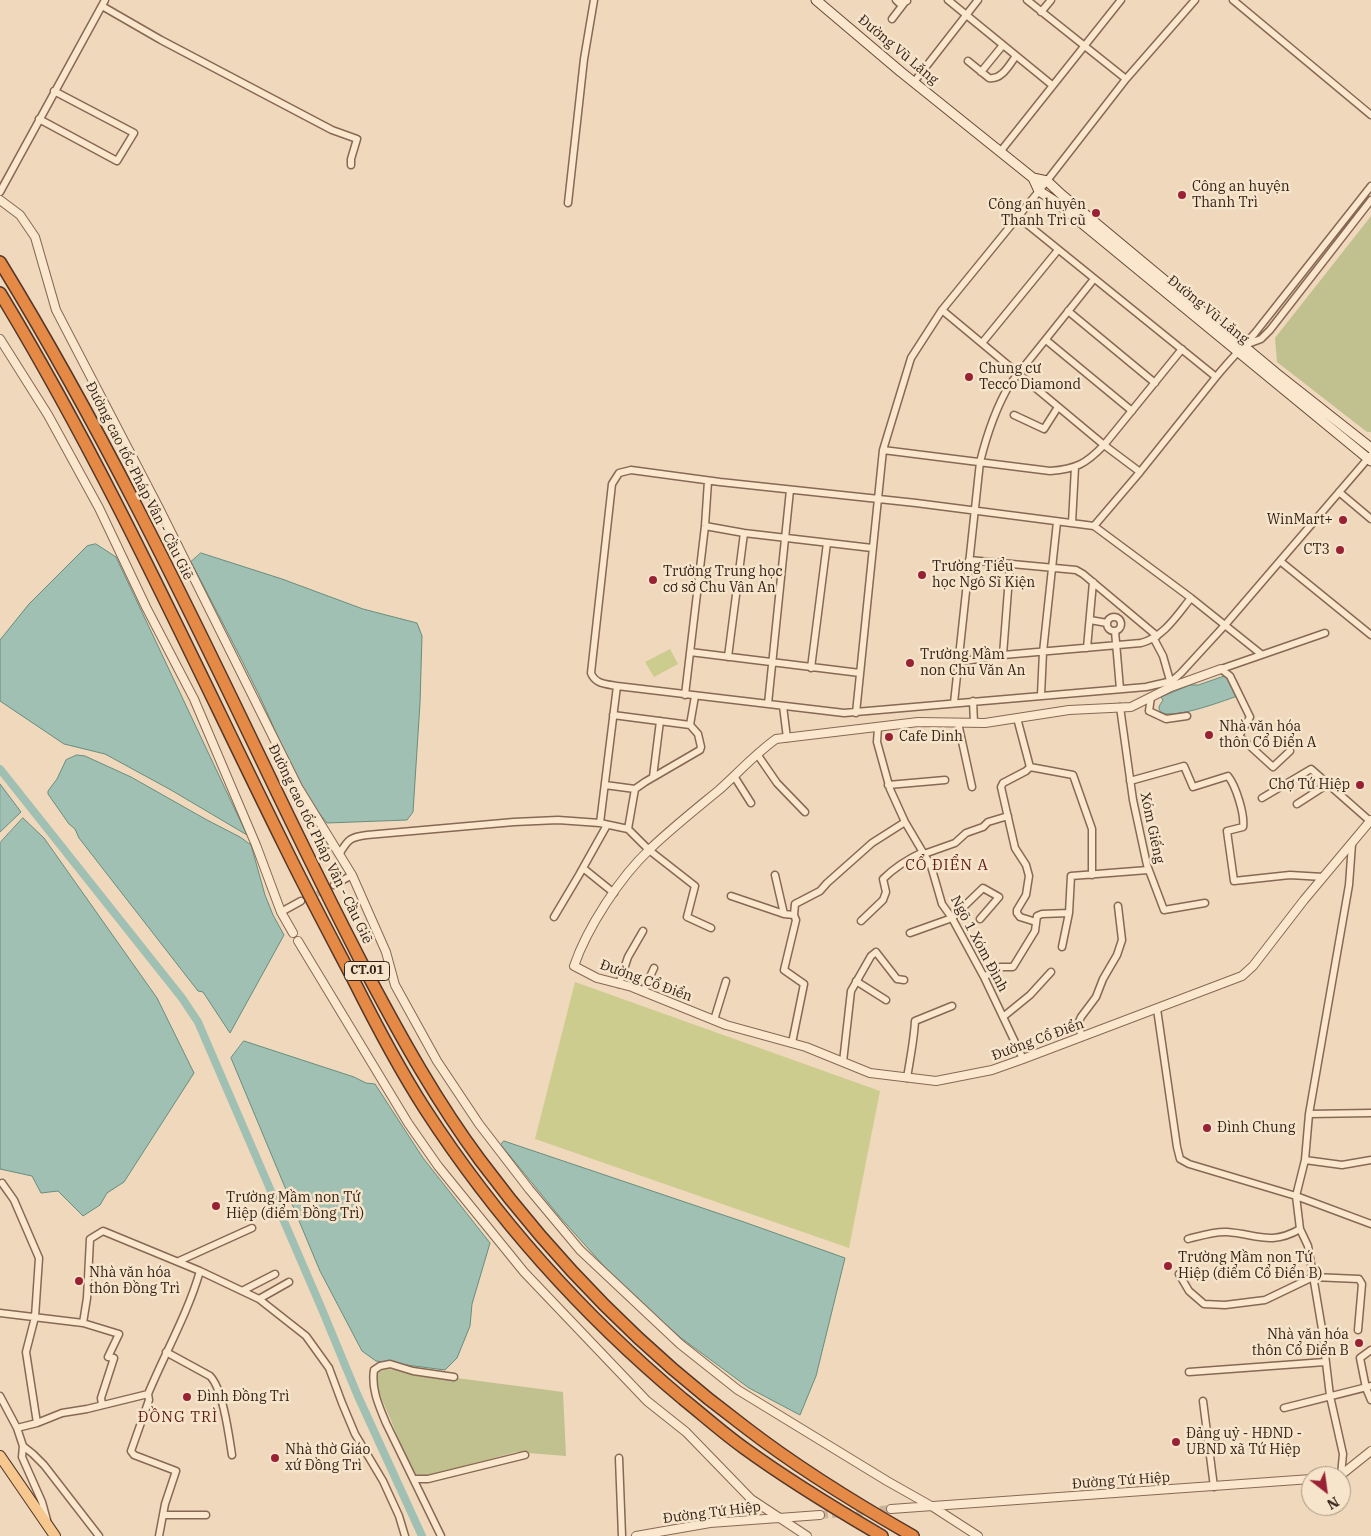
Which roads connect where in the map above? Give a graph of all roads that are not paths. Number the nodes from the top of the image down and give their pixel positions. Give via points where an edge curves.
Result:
1 (594, 0) edge
2 (816, 0) edge
3 (896, 0) edge
4 (948, 0) edge
5 (978, 0) edge
6 (1026, 0) edge
7 (1051, 0) edge
8 (1121, 0) edge
9 (1195, 0) edge
10 (1233, 0) edge
11 (906, 1) edge
12 (103, 3) edge
13 (1041, 12) junction
14 (967, 15) junction
15 (892, 18) dead end
16 (1003, 45) junction
17 (1084, 47) junction
18 (1016, 56) junction
19 (968, 61) dead end
20 (981, 72) junction
21 (1126, 79) junction
22 (914, 82) junction
23 (1052, 85) junction
24 (54, 91) junction
25 (1371, 115) edge
26 (39, 119) junction
27 (1000, 152) junction
28 (351, 165) dead end
29 (1032, 178) junction
30 (1047, 181) junction
31 (1371, 186) edge
32 (1039, 191) junction
33 (0, 192) edge
34 (0, 200) edge
35 (1371, 200) edge
36 (568, 203) dead end
37 (1017, 216) junction
38 (1328, 241) junction
39 (1335, 246) junction
40 (1058, 250) junction
41 (0, 262) edge
42 (1094, 279) junction
43 (0, 293) edge
44 (942, 310) junction
45 (1068, 311) junction
46 (0, 339) edge
47 (1046, 340) junction
48 (982, 343) junction
49 (1182, 349) junction
50 (1240, 349) junction
51 (1018, 373) junction
52 (1216, 377) junction
53 (1155, 383) junction
54 (1058, 407) junction
55 (1132, 411) junction
56 (1014, 415) dead end
57 (1104, 445) junction
58 (1371, 448) edge
59 (883, 450) junction
60 (1370, 458) edge
61 (980, 462) junction
62 (1076, 467) junction
63 (1140, 472) junction
64 (708, 480) junction
65 (790, 490) junction
66 (1339, 492) junction
67 (878, 499) junction
68 (975, 511) junction
69 (1371, 519) edge
70 (1057, 522) junction
71 (1072, 524) junction
72 (705, 526) junction
73 (1094, 526) junction
74 (744, 533) junction
75 (785, 538) junction
76 (827, 543) junction
77 (872, 548) junction
78 (969, 560) junction
79 (1280, 561) junction
80 (1010, 564) junction
81 (1052, 568) junction
82 (1093, 582) junction
83 (1191, 598) junction
84 (1126, 609) junction
85 (1118, 618) junction
86 (1090, 620) junction
87 (1107, 623) junction
88 (1225, 625) junction
89 (1115, 631) junction
90 (1325, 632) dead end
91 (1371, 635) edge
92 (1155, 637) junction
93 (1116, 645) junction
94 (1088, 648) junction
95 (690, 652) junction
96 (1043, 652) junction
97 (1261, 654) junction
98 (1003, 655) junction
99 (728, 658) junction
100 (959, 662) junction
101 (773, 664) junction
102 (811, 668) junction
103 (1222, 669) junction
104 (860, 673) junction
105 (1171, 684) junction
106 (617, 686) junction
107 (1120, 689) junction
108 (685, 695) junction
109 (1041, 695) junction
110 (695, 696) junction
111 (1151, 697) junction
112 (973, 702) junction
113 (954, 703) junction
114 (768, 704) junction
115 (783, 706) junction
116 (1120, 708) junction
117 (856, 713) junction
118 (613, 716) junction
119 (1187, 716) dead end
120 (1017, 718) junction
121 (660, 721) junction
122 (958, 723) junction
123 (974, 723) junction
124 (690, 725) junction
125 (878, 727) junction
126 (787, 738) junction
127 (1290, 751) dead end
128 (757, 754) junction
129 (1030, 767) junction
130 (734, 776) junction
131 (653, 777) junction
132 (945, 780) dead end
133 (1130, 781) junction
134 (1328, 784) junction
135 (604, 785) junction
136 (888, 785) junction
137 (972, 787) dead end
138 (636, 789) junction
139 (1262, 798) dead end
140 (751, 803) dead end
141 (1297, 804) dead end
142 (805, 812) dead end
143 (1008, 816) junction
144 (1370, 821) edge
145 (905, 822) junction
146 (603, 824) junction
147 (628, 829) junction
148 (1352, 844) junction
149 (649, 850) junction
150 (340, 853) junction
151 (923, 853) junction
152 (583, 868) junction
153 (1148, 870) junction
154 (352, 875) junction
155 (775, 875) dead end
156 (1092, 875) junction
157 (1323, 877) junction
158 (334, 885) tunnel mouth
159 (614, 893) junction
160 (731, 896) dead end
161 (301, 901) tunnel mouth
162 (1204, 903) dead end
163 (1118, 906) dead end
164 (280, 912) junction
165 (1069, 913) junction
166 (784, 914) junction
167 (794, 915) junction
168 (554, 917) dead end
169 (952, 918) junction
170 (980, 919) dead end
171 (861, 921) dead end
172 (1036, 922) junction
173 (711, 928) dead end
174 (643, 931) dead end
175 (293, 933) joint
176 (910, 933) dead end
177 (298, 941) joint
178 (1062, 947) dead end
179 (654, 968) dead end
180 (1051, 972) dead end
181 (984, 977) junction
182 (904, 980) dead end
183 (726, 981) dead end
184 (856, 981) junction
185 (619, 984) junction
186 (643, 992) junction
187 (886, 1000) dead end
188 (952, 1006) dead end
189 (1157, 1009) junction
190 (1003, 1018) junction
191 (714, 1020) junction
192 (1082, 1037) junction
193 (792, 1043) junction
194 (1023, 1060) junction
195 (843, 1062) junction
196 (907, 1078) junction
197 (1310, 1114) junction
198 (1371, 1114) edge
199 (1305, 1160) junction
200 (1371, 1160) edge
201 (2, 1183) dead end
202 (1296, 1196) junction
203 (1371, 1224) edge
204 (252, 1228) dead end
205 (1300, 1229) junction
206 (1188, 1239) dead end
207 (179, 1262) junction
208 (200, 1270) junction
209 (275, 1274) dead end
210 (1178, 1274) dead end
211 (1313, 1277) junction
212 (289, 1282) dead end
213 (242, 1291) junction
214 (259, 1299) junction
215 (0, 1312) edge
216 (35, 1316) junction
217 (83, 1323) junction
218 (1358, 1330) dead end
219 (1371, 1350) edge
220 (166, 1352) junction
221 (1325, 1362) junction
222 (1190, 1372) dead end
223 (454, 1377) dead end
224 (1368, 1387) edge
225 (148, 1394) junction
226 (0, 1396) edge
227 (1330, 1396) junction
228 (1371, 1400) edge
229 (1203, 1401) dead end
230 (102, 1405) junction
231 (1284, 1408) dead end
232 (37, 1423) junction
233 (17, 1428) junction
234 (23, 1446) junction
235 (1371, 1451) edge
236 (232, 1455) dead end
237 (525, 1455) dead end
238 (0, 1456) edge
239 (619, 1458) dead end
240 (1342, 1466) edge
241 (1351, 1468) edge
242 (414, 1479) junction
243 (1301, 1480) edge
244 (1214, 1487) junction
245 (934, 1507) junction
246 (891, 1509) tunnel mouth
247 (163, 1515) junction
248 (206, 1515) dead end
249 (820, 1515) tunnel mouth
250 (781, 1519) junction
251 (52, 1532) edge
252 (99, 1536) edge
253 (159, 1536) edge
254 (405, 1536) edge
255 (441, 1536) edge
256 (622, 1536) edge
257 (636, 1536) edge
258 (807, 1536) edge
259 (882, 1536) edge
260 (913, 1536) edge
261 (978, 1536) edge

1 - 36 street
2 - 22 main road, Đường Vũ Lăng
3 - 11 street via 899,3
4 - 14 street
5 - 14 street
6 - 13 street
7 - 13 street
8 - 17 street
9 - 21 street
10 - 25 street
11 - 15 street
12 - 24 street
12 - 28 street via 161,40 357,140
13 - 17 street
14 - 16 street
14 - 22 street
16 - 18 street
16 - 20 street
17 - 21 street
17 - 23 street
18 - 20 street via 998,77 989,78
18 - 23 street
19 - 20 street
21 - 30 street
22 - 27 main road, Đường Vũ Lăng
23 - 27 street
24 - 26 street
24 - 26 street via 134,133 116,161
26 - 33 street
27 - 29 main road, Đường Vũ Lăng
29 - 30 main road, Đường Vũ Lăng
29 - 32 main road, Đường Vũ Lăng
30 - 32 street
30 - 50 main road, Đường Vũ Lăng
31 - 38 street
32 - 37 street
32 - 50 main road, Đường Vũ Lăng
34 - 150 street via 20,215 35,237 56,310 298,787
35 - 39 street
37 - 40 street
37 - 44 street
38 - 39 street
38 - 50 street
39 - 50 street via 1270,330 1261,339
40 - 42 street
40 - 48 street
41 - 260 highway, Đường cao tốc Pháp Vân - Cầu Giẽ / CT.01 via 102,440 319,881 409,1052 480,1160 554,1251 655,1354 745,1428 855,1503
42 - 45 street
42 - 49 street
43 - 259 highway, CT.01 via 90,449 304,885 394,1059 465,1166 533,1252 577,1300 665,1383 741,1446 818,1499
44 - 48 street
44 - 59 street via 911,358
45 - 47 street
45 - 53 street
46 - 164 street via 48,415 100,508 194,699 238,799
47 - 51 street
47 - 55 street
48 - 51 street
49 - 52 street
49 - 53 street
50 - 52 street
50 - 58 main road, Đường Vũ Lăng
50 - 60 main road, Đường Vũ Lăng
51 - 54 street
51 - 61 street via 998,403
52 - 63 street
53 - 55 street
54 - 56 street via 1044,429
54 - 57 street
55 - 57 street
57 - 62 street
57 - 63 street
59 - 61 street
59 - 67 street
60 - 66 street
61 - 62 street via 1050,471
61 - 68 street
62 - 71 street
63 - 73 street
64 - 65 street
64 - 72 street
64 - 106 street via 631,470 619,473 612,484 591,673 595,680
65 - 67 street
65 - 75 street
66 - 69 street
66 - 79 street
67 - 68 street
67 - 77 street
68 - 70 street
68 - 78 street
70 - 71 street
70 - 81 street
71 - 73 street
72 - 74 street
72 - 95 street
73 - 83 street
74 - 75 street
74 - 99 street
75 - 76 street
75 - 101 street
76 - 77 street
76 - 102 street
77 - 104 street
78 - 80 street
78 - 100 street
79 - 88 street
79 - 91 street
80 - 81 street
80 - 98 street
81 - 82 street via 1076,570
81 - 96 street
82 - 84 street
82 - 86 street
83 - 88 street
83 - 92 street
84 - 85 street
84 - 92 street
85 - 87 street via 1112,617
85 - 89 street via 1120,629
86 - 87 street
86 - 94 street
87 - 89 street via 1108,628
88 - 97 street
88 - 105 street
89 - 93 street
90 - 97 street
92 - 93 street via 1141,643
92 - 105 street
93 - 94 street
93 - 107 street
94 - 96 street
95 - 99 street
95 - 108 street
96 - 98 street
96 - 109 street
97 - 103 street
98 - 100 street
99 - 101 street
100 - 113 street
101 - 102 street
101 - 114 street
102 - 104 street
103 - 105 street, Đường Cổ Điển
103 - 127 street via 1230,676 1250,717 1239,736 1274,767
104 - 117 street
105 - 107 street
105 - 111 street, Đường Cổ Điển
106 - 108 street
106 - 118 street
107 - 109 street
108 - 110 street
109 - 112 street
110 - 114 street
110 - 124 street
111 - 116 street, Đường Cổ Điển via 1131,707
111 - 119 street via 1149,711 1166,719
112 - 113 street
112 - 123 street
113 - 117 street
114 - 115 street
115 - 117 street
115 - 126 street
116 - 120 street, Đường Cổ Điển via 1069,710
116 - 133 street, Xóm Giếng
118 - 121 street
118 - 135 street
120 - 123 street, Đường Cổ Điển
120 - 129 street
121 - 124 street
121 - 131 street
122 - 123 street, Đường Cổ Điển
122 - 125 street, Đường Cổ Điển via 918,722
122 - 137 street
124 - 131 street via 698,734 700,750
125 - 126 street, Đường Cổ Điển
125 - 136 street, Ngõ 1 Xóm Đình via 877,742
126 - 128 street, Đường Cổ Điển via 776,739
128 - 130 street, Đường Cổ Điển
128 - 142 street via 777,783
129 - 143 street via 1001,787
129 - 156 street via 1073,775 1092,829
130 - 140 street
130 - 149 street, Đường Cổ Điển
131 - 138 street
132 - 136 street
133 - 153 street, Xóm Giếng
133 - 157 street via 1184,766 1193,787 1228,776 1244,820 1243,826 1227,831 1234,881 1290,875
134 - 139 street via 1311,769
134 - 141 street
134 - 144 street
135 - 138 street
135 - 146 street
136 - 145 street, Ngõ 1 Xóm Đình
138 - 147 street
143 - 151 street via 966,833 955,843
143 - 172 street via 1015,848 1029,876 1026,895 1017,913
144 - 148 street, Đường Cổ Điển
145 - 151 street, Ngõ 1 Xóm Đình
145 - 167 street via 872,843 820,891 795,904
146 - 147 street
146 - 150 street via 558,820 514,822 367,835 352,837
146 - 152 street
147 - 149 street
148 - 157 street, Đường Cổ Điển
148 - 197 street via 1349,885
149 - 159 street, Đường Cổ Điển via 627,873
149 - 173 street via 694,886 686,917
150 - 154 street
151 - 169 street, Ngõ 1 Xóm Đình via 931,866 942,904
151 - 171 street via 908,859 883,879 886,892 883,900
152 - 159 street
152 - 168 street
153 - 156 street
153 - 162 street, Xóm Giếng via 1164,910
154 - 158 street
154 - 245 street via 386,952 394,985 437,1062 479,1124 580,1250 680,1344 738,1390
155 - 166 street
156 - 165 street via 1071,876
157 - 189 street, Đường Cổ Điển via 1242,976
159 - 185 street, Đường Cổ Điển via 579,951 574,966 597,978
160 - 166 street
161 - 164 street
163 - 192 street via 1122,940 1096,997 1080,1017 1078,1024
164 - 175 street
165 - 172 street via 1042,914 1037,916
165 - 178 street
166 - 167 street
167 - 193 street via 796,920 784,970 804,984
169 - 170 street, Ngõ 1 Xóm Đình via 983,888 999,897
169 - 176 street, Ngõ 1 Xóm Đình
169 - 181 street, Ngõ 1 Xóm Đình
172 - 181 street, Ngõ 1 Xóm Đình via 1035,931 1013,967 1000,967
174 - 185 street via 628,957
175 - 177 street
177 - 250 street via 408,1124 524,1272 647,1401 686,1432 751,1498
179 - 186 street
180 - 190 street, Ngõ 1 Xóm Đình
181 - 190 street, Ngõ 1 Xóm Đình
182 - 184 street via 897,979 876,952
183 - 191 street
184 - 187 street
184 - 195 street via 850,991
185 - 186 street, Đường Cổ Điển
186 - 191 street, Đường Cổ Điển
188 - 196 street via 915,1021
189 - 192 street, Đường Cổ Điển
189 - 202 street via 1180,1159
190 - 194 street, Ngõ 1 Xóm Đình
191 - 193 street, Đường Cổ Điển
192 - 194 street, Đường Cổ Điển
193 - 195 street, Đường Cổ Điển
194 - 196 street, Đường Cổ Điển via 936,1081
195 - 196 street, Đường Cổ Điển via 870,1073
197 - 198 street
197 - 199 street
199 - 200 street via 1342,1164
199 - 202 street
201 - 216 street via 14,1200 39,1258
202 - 203 street
202 - 205 street
204 - 207 street
205 - 206 street via 1266,1239 1226,1231
205 - 211 street via 1308,1246
207 - 208 street
207 - 217 street via 103,1231 96,1234 90,1239
208 - 213 street
208 - 220 street via 192,1298
209 - 213 street
210 - 211 street via 1189,1291 1204,1304 1225,1305 1265,1300
211 - 218 street via 1359,1280 1362,1284
211 - 221 street
212 - 214 street
213 - 214 street
214 - 254 street via 306,1336 329,1368 355,1434 383,1481
215 - 216 street
216 - 217 street
216 - 232 street via 26,1352
217 - 230 street via 119,1334 108,1357 114,1358 101,1398
219 - 224 street via 1360,1358
220 - 225 street
220 - 236 street via 214,1380
221 - 222 street
221 - 227 street
223 - 242 street via 390,1364 374,1370 379,1407
224 - 227 street
224 - 228 street
225 - 230 street
225 - 247 street via 149,1400 131,1451 176,1471
226 - 233 street
227 - 231 street
227 - 240 street via 1344,1454
229 - 244 street
230 - 232 street via 62,1413
232 - 233 street
233 - 234 street
234 - 251 street via 22,1457
234 - 252 street via 44,1465
235 - 241 street
237 - 242 street via 428,1479
238 - 251 main road
239 - 256 street
242 - 255 street
243 - 244 street, Đường Tứ Hiệp
244 - 245 street, Đường Tứ Hiệp
245 - 246 street, Đường Tứ Hiệp
245 - 261 street
247 - 248 street
247 - 253 street
249 - 250 street, Đường Tứ Hiệp
250 - 257 street, Đường Tứ Hiệp via 710,1523
250 - 258 street

